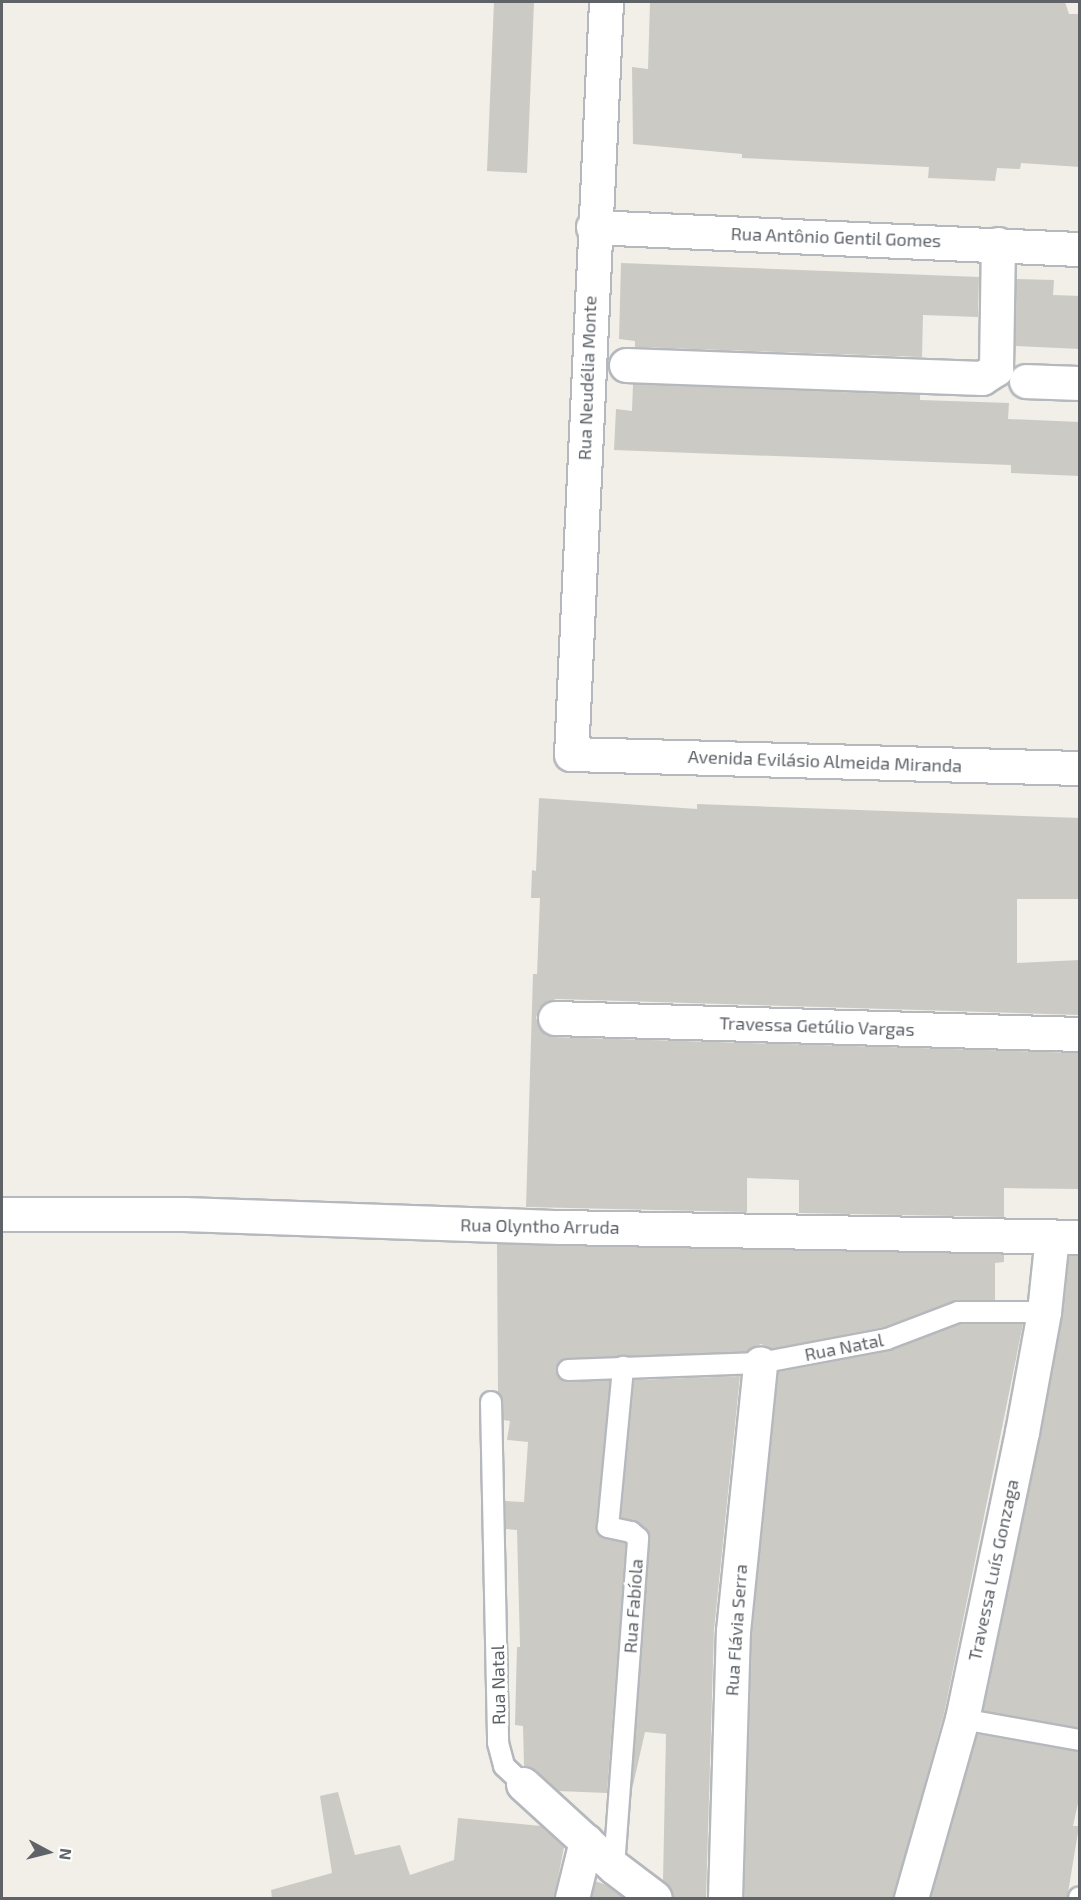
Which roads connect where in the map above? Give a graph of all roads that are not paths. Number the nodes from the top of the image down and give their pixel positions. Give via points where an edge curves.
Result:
1 (606, 2) edge
2 (593, 227) junction
3 (998, 244) junction
4 (1080, 249) edge
5 (626, 365) dead end
6 (1026, 381) dead end
7 (1080, 383) edge
8 (571, 754) joint
9 (1080, 768) edge
10 (555, 1018) dead end
11 (1080, 1034) edge
12 (2, 1214) edge
13 (1066, 1236) edge
14 (1044, 1312) junction
15 (760, 1363) junction
16 (623, 1367) junction
17 (568, 1370) dead end
18 (491, 1402) dead end
19 (962, 1719) junction
20 (1080, 1740) edge
21 (523, 1784) joint
22 (586, 1841) junction
23 (614, 1867) junction
24 (572, 1899) edge
25 (655, 1899) edge
26 (725, 1899) edge
27 (911, 1899) edge

1 - 2 street, Rua Neudélia Monte
2 - 3 street, Rua Antônio Gentil Gomes
2 - 8 street, Rua Neudélia Monte
3 - 4 street, Rua Antônio Gentil Gomes
3 - 5 street via 996,369 982,378
6 - 7 street
8 - 9 street, Avenida Evilásio Almeida Miranda
10 - 11 street, Travessa Getúlio Vargas
12 - 13 street, Rua Olyntho Arruda via 184,1214 572,1227
13 - 14 street, Travessa Luís Gonzaga
14 - 15 lane, Rua Natal via 958,1312 887,1339
14 - 19 street, Travessa Luís Gonzaga
15 - 16 lane, Rua Natal
15 - 26 street, Rua Flávia Serra via 734,1631
16 - 17 lane, Rua Natal
16 - 23 lane, Rua Fabíola via 608,1527 638,1538
18 - 21 lane, Rua Natal via 498,1743 504,1766
19 - 20 lane
19 - 27 street, Travessa Luís Gonzaga
21 - 22 street, Rua Natal
22 - 23 street, Rua Natal
22 - 24 street
23 - 25 street, Rua Natal

